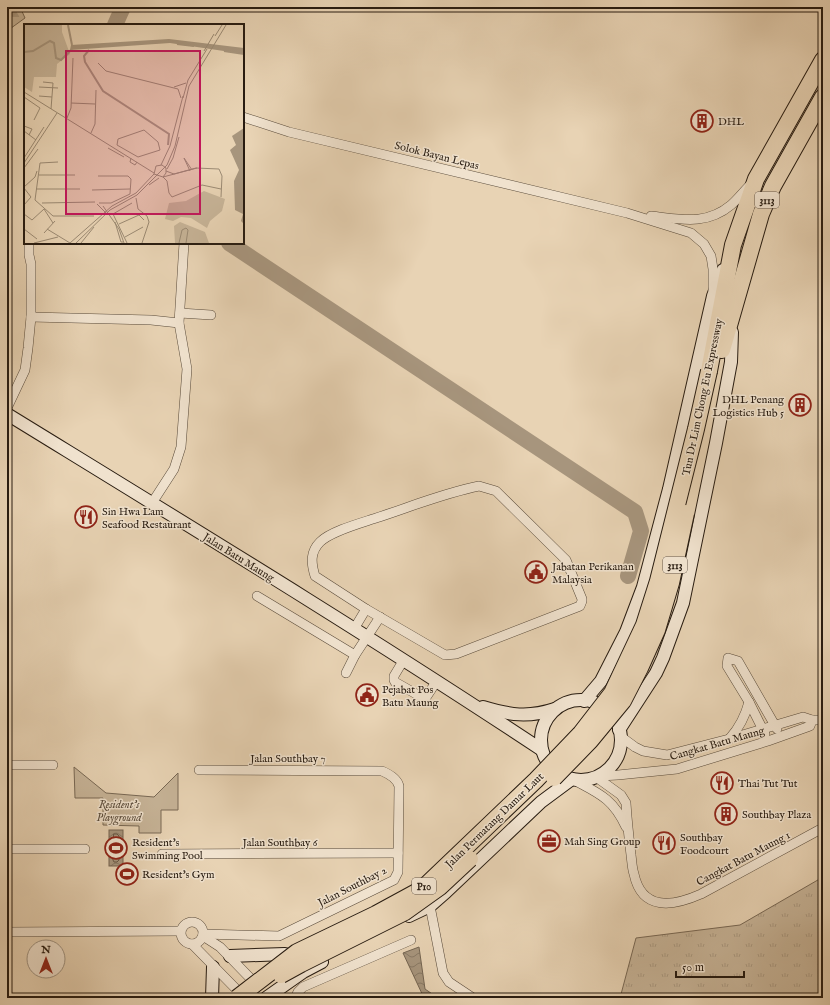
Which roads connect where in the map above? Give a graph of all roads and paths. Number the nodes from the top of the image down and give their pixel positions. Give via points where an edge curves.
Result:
1 (823, 60) edge
2 (823, 97) edge
3 (244, 117) edge
4 (756, 179) junction
5 (627, 213) junction
6 (29, 244) edge
7 (184, 244) edge
8 (733, 244) junction
9 (713, 296) junction
10 (180, 313) junction
11 (732, 313) junction
12 (211, 315) dead end
13 (31, 317) junction
14 (179, 323) junction
15 (713, 371) junction
16 (7, 408) edge
17 (7, 414) edge
18 (152, 503) junction
19 (257, 596) dead end
20 (366, 609) junction
21 (380, 617) junction
22 (632, 617) junction
23 (675, 623) junction
24 (354, 629) junction
25 (367, 638) junction
26 (355, 655) junction
27 (403, 661) junction
28 (346, 673) dead end
29 (436, 682) junction
30 (584, 701) junction
31 (749, 702) junction
32 (471, 703) junction
33 (556, 709) junction
34 (812, 720) junction
35 (823, 720) edge
36 (775, 725) junction
37 (762, 730) junction
38 (620, 733) junction
39 (780, 736) junction
40 (586, 737) junction
41 (729, 739) junction
42 (768, 741) junction
43 (544, 755) junction
44 (7, 765) edge
45 (53, 765) dead end
46 (199, 770) dead end
47 (376, 770) joint
48 (597, 776) junction
49 (572, 779) junction
50 (823, 829) edge
51 (628, 832) junction
52 (7, 849) edge
53 (85, 849) dead end
54 (398, 853) junction
55 (162, 854) dead end
56 (430, 906) junction
57 (181, 931) junction
58 (7, 932) edge
59 (203, 935) junction
60 (410, 940) dead end
61 (192, 944) junction
62 (285, 954) junction
63 (230, 956) junction
64 (213, 967) junction
65 (252, 980) junction
66 (237, 996) edge
67 (212, 998) edge
68 (264, 998) edge
69 (294, 998) edge
70 (473, 998) edge

1 - 4 highway, Tun Dr Lim Chong Eu Expressway / 3113
2 - 11 highway, Tun Dr Lim Chong Eu Expressway / 3113 via 773,186 761,214
3 - 5 street, Solok Bayan Lepas via 289,132
4 - 5 street, Solok Bayan Lepas via 732,205 710,217 693,221
4 - 8 highway, Tun Dr Lim Chong Eu Expressway / 3113
5 - 9 street, Solok Bayan Lepas via 691,233 704,244 711,256 714,270
6 - 13 street
7 - 10 street
8 - 9 main road
8 - 15 highway, Tun Dr Lim Chong Eu Expressway / 3113
9 - 22 main road via 669,489 643,588
10 - 12 street
10 - 14 street
11 - 15 highway, Tun Dr Lim Chong Eu Expressway / 3113
11 - 23 main road via 731,362 723,406 683,603
13 - 14 street
13 - 16 street via 25,370
14 - 18 street via 187,369 181,447 174,469
15 - 40 highway, Tun Dr Lim Chong Eu Expressway / 3113, bridge via 644,625 612,693
17 - 18 main road, Jalan Batu Maung
18 - 24 main road, Jalan Batu Maung
19 - 26 street
20 - 21 street
20 - 21 street via 315,576 312,555 319,543 354,526 479,486 496,491 566,560 582,602 578,608 450,655 440,653
20 - 24 street
21 - 25 street
22 - 23 main road via 635,634 646,642 661,640
22 - 30 main road via 601,680
23 - 38 main road via 656,673
24 - 25 main road, Jalan Batu Maung
25 - 26 street
25 - 27 main road, Jalan Batu Maung
26 - 28 street
27 - 29 main road, Jalan Batu Maung
27 - 29 street via 394,676 395,682 425,700
29 - 32 main road, Jalan Batu Maung
30 - 33 main road via 574,701
30 - 38 main road via 602,707 610,713
31 - 36 street via 727,666 728,658 738,661
31 - 37 street
31 - 41 street via 746,716 739,729
32 - 33 main road, Jalan Batu Maung via 504,713 521,715 541,714
32 - 43 main road, Jalan Batu Maung
33 - 43 main road via 543,727 540,739
34 - 35 street, Cangkat Batu Maung
34 - 36 street, Cangkat Batu Maung via 803,718
34 - 39 street, Cangkat Batu Maung via 810,726
36 - 37 street, Cangkat Batu Maung
36 - 39 street
37 - 41 street, Cangkat Batu Maung
37 - 42 street
38 - 41 street, Cangkat Batu Maung via 634,747 667,755
38 - 48 main road via 620,749 615,760 607,770
39 - 42 street, Cangkat Batu Maung
40 - 66 highway, Jalan Permatang Damar Laut / P10, bridge via 536,780 422,888 376,914 297,952
40 - 68 highway, Jalan Permatang Damar Laut / P10, bridge via 440,887 405,912 274,980
42 - 48 street, Cangkat Batu Maung via 677,769
43 - 49 main road via 552,768
43 - 62 main road via 434,872 409,890
44 - 45 street
46 - 47 street, Jalan Southbay 7
47 - 54 street, Jalan Southbay 2 via 387,773 398,781
48 - 49 main road via 584,780
48 - 51 street, Cangkat Batu Maung 1 via 621,795 626,803
49 - 51 street, Cangkat Batu Maung 1 via 606,799 618,812
49 - 56 main road via 541,802
50 - 51 street, Cangkat Batu Maung 1 via 701,894 670,904 657,902 646,896 639,888 634,875
52 - 53 street
54 - 55 street, Jalan Southbay 6
54 - 59 street, Jalan Southbay 2 via 398,872 390,883 280,936
56 - 68 main road via 303,972
56 - 70 street via 443,973 449,982
57 - 58 street
57 - 59 street via 186,924 195,922 200,926
57 - 61 street via 185,942
59 - 61 street via 198,942
59 - 63 street
60 - 69 street via 303,987
61 - 64 street
62 - 63 main road
62 - 65 main road
63 - 65 street
64 - 66 street
64 - 67 main road
65 - 66 main road
65 - 68 main road

